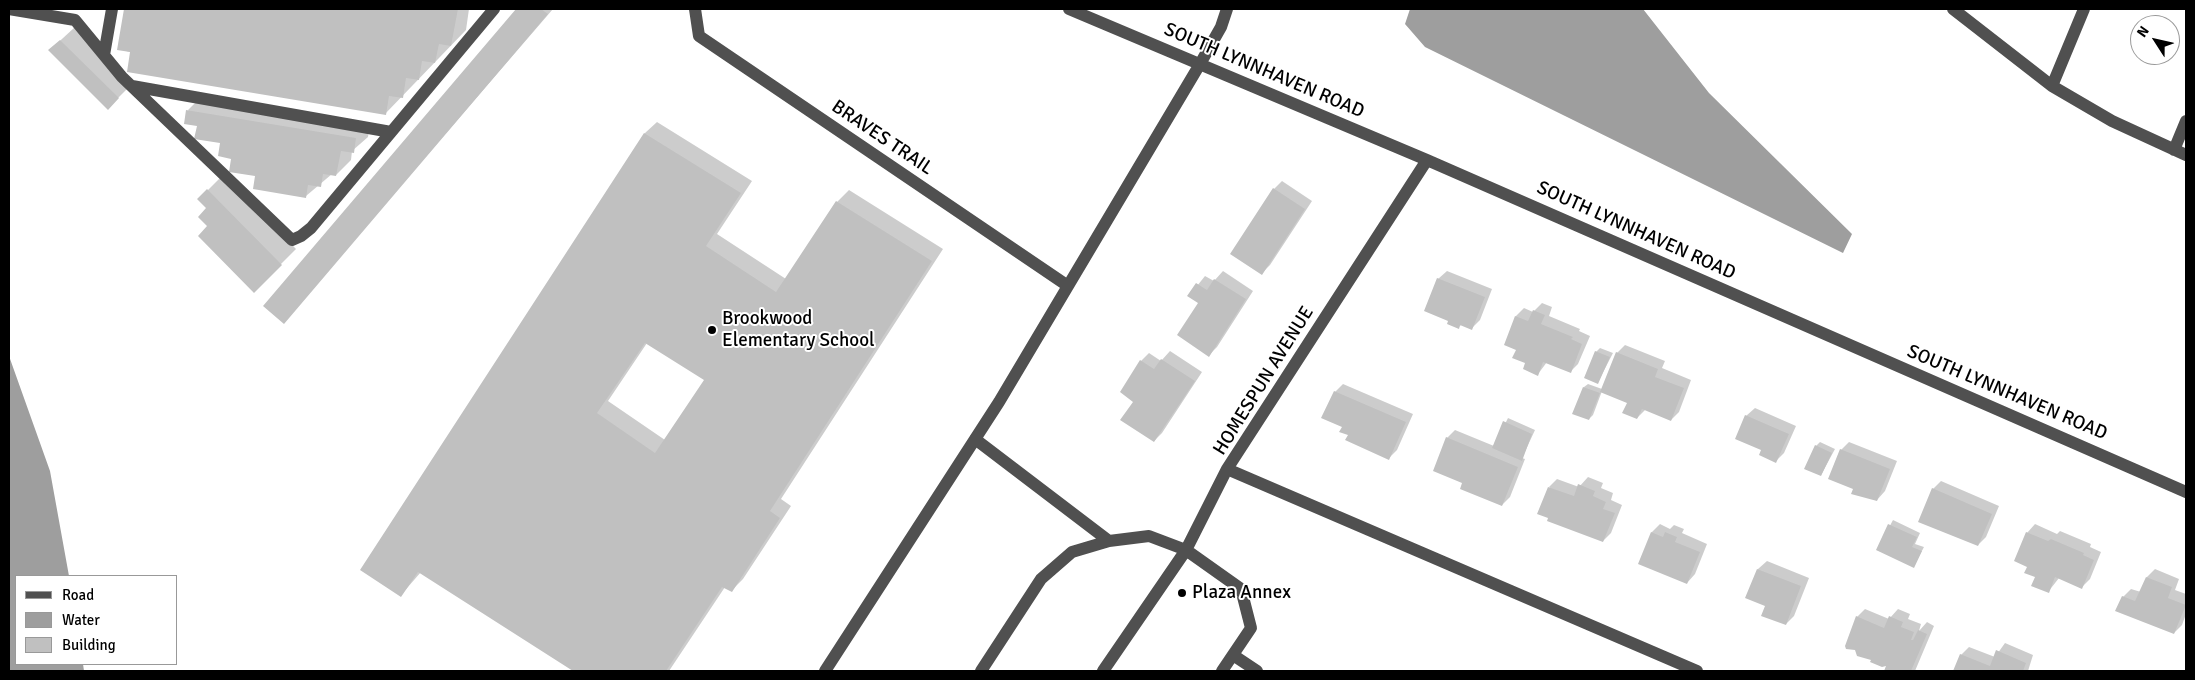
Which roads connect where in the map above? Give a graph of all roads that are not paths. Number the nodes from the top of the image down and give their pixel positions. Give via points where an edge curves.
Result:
1 (9, 9) edge
2 (112, 9) edge
3 (494, 9) edge
4 (696, 9) edge
5 (1069, 9) edge
6 (1227, 9) edge
7 (1952, 9) edge
8 (2084, 9) edge
9 (104, 55) junction
10 (1200, 64) junction
11 (132, 86) junction
12 (2052, 86) junction
13 (2186, 121) edge
14 (392, 132) junction
15 (2174, 150) junction
16 (2186, 156) edge
17 (1426, 160) junction
18 (1068, 286) junction
19 (974, 439) junction
20 (1227, 469) junction
21 (2186, 492) edge
22 (1109, 541) junction
23 (1186, 550) junction
24 (1233, 655) junction
25 (824, 671) edge
26 (981, 671) edge
27 (1103, 671) edge
28 (1222, 671) edge
29 (1257, 671) edge
30 (1697, 671) edge

1 - 9 street via 74,20
2 - 9 street
3 - 14 street
4 - 18 street, BRAVES TRAIL via 699,36
5 - 10 street, SOUTH LYNNHAVEN ROAD
6 - 10 street via 1221,27
7 - 12 street
8 - 12 street
9 - 11 street
10 - 17 street, SOUTH LYNNHAVEN ROAD
10 - 18 street
11 - 14 street
11 - 14 street via 292,240 311,228
12 - 15 street via 2112,121
13 - 15 street
15 - 16 street
17 - 20 street, HOMESPUN AVENUE
17 - 21 street, SOUTH LYNNHAVEN ROAD
18 - 19 street
19 - 22 street
19 - 25 street
20 - 23 street
20 - 30 street, HOMESPUN AVENUE
22 - 23 street via 1149,536
22 - 26 street via 1072,552 1041,579
23 - 24 street via 1241,589 1250,628
23 - 27 street
24 - 28 street
24 - 29 street

